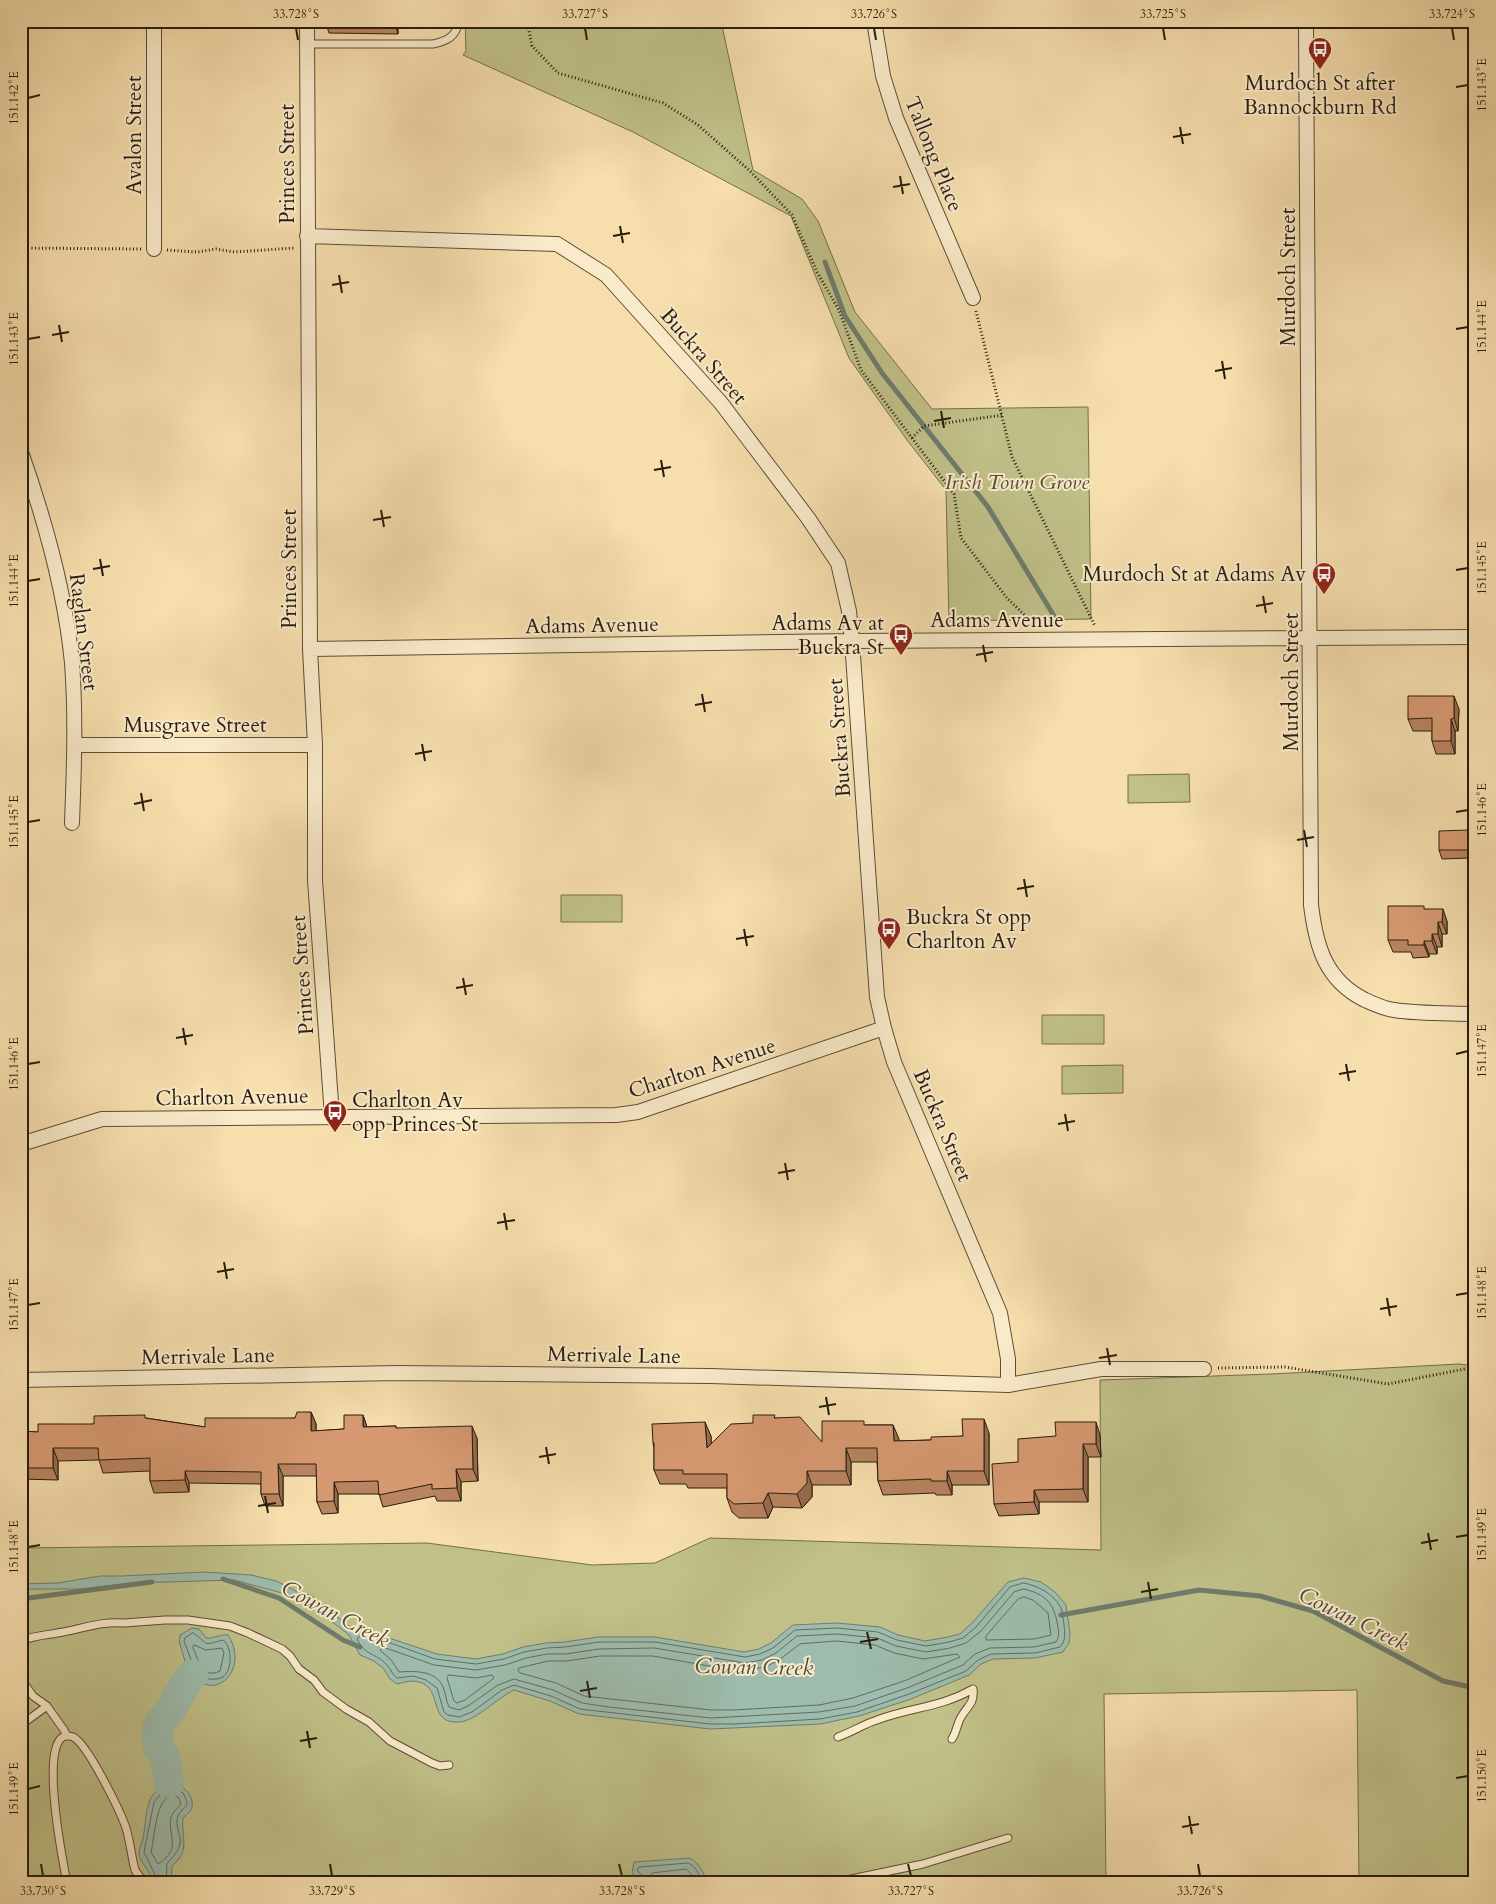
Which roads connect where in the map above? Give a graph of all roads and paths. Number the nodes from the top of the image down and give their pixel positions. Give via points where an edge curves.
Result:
1 (154, 21) edge
2 (307, 21) edge
3 (459, 21) edge
4 (527, 21) edge
5 (874, 21) edge
6 (1306, 21) edge
7 (307, 44) junction
8 (307, 236) junction
9 (21, 248) edge
10 (296, 248) dead end
11 (154, 249) junction
12 (973, 298) joint
13 (1002, 415) junction
14 (912, 438) junction
15 (21, 452) edge
16 (1475, 637) edge
17 (1311, 638) junction
18 (1050, 640) junction
19 (1105, 640) junction
20 (852, 641) junction
21 (310, 649) junction
22 (75, 745) junction
23 (315, 745) junction
24 (72, 823) dead end
25 (1475, 1014) edge
26 (884, 1028) junction
27 (332, 1116) junction
28 (21, 1144) edge
29 (1475, 1367) edge
30 (1204, 1369) joint
31 (21, 1380) edge
32 (1008, 1385) junction
33 (21, 1641) edge
34 (21, 1678) edge
35 (47, 1706) junction
36 (21, 1725) edge
37 (67, 1736) junction
38 (838, 1737) dead end
39 (952, 1739) dead end
40 (449, 1765) dead end
41 (1008, 1838) dead end
42 (67, 1883) edge
43 (148, 1883) edge
44 (832, 1883) edge

1 - 11 street, Avalon Street
2 - 7 street, Princes Street
3 - 7 lane via 451,38 433,44
4 - 14 path via 532,46 558,73 663,103 698,125 792,214 817,272 839,310 861,370
5 - 12 street, Tallong Place via 882,76 896,118
6 - 17 street, Murdoch Street
7 - 8 street, Princes Street
8 - 20 street, Buckra Street via 557,244 606,275 721,403 808,518 838,563 848,604
8 - 21 street, Princes Street
9 - 11 path
10 - 11 path via 234,252 216,248 197,252
12 - 13 path
13 - 14 path via 924,426
13 - 19 path via 1012,457 1090,619
14 - 18 path via 954,494 961,538 1007,598
15 - 22 street, Raglan Street via 42,511 60,583 72,662
16 - 17 street, Adams Avenue
17 - 19 street, Adams Avenue
17 - 25 street, Murdoch Street via 1312,905 1322,957 1340,982 1373,1004 1393,1010
18 - 19 street, Adams Avenue
18 - 20 street, Adams Avenue
20 - 21 street, Adams Avenue
20 - 26 street, Buckra Street via 877,997
21 - 23 street, Princes Street
22 - 23 street, Musgrave Street
22 - 24 street, Raglan Street
23 - 27 street, Princes Street via 315,880
26 - 27 street, Charlton Avenue via 638,1112 616,1115
26 - 32 street, Buckra Street via 894,1062 1000,1313 1008,1358
27 - 28 street, Charlton Avenue via 102,1119
29 - 30 path via 1388,1384 1285,1367
30 - 32 street, Merrivale Lane via 1101,1369
31 - 32 street, Merrivale Lane via 396,1373 710,1376
33 - 40 lane via 116,1622 175,1620 230,1626 282,1649 323,1692 369,1722 390,1741 432,1763
34 - 35 lane via 33,1696
35 - 36 lane
35 - 37 lane
37 - 42 lane via 57,1742 53,1776 57,1830
37 - 43 lane via 78,1741 100,1773 125,1826 135,1870
38 - 39 lane via 876,1720 938,1705 973,1689 974,1696
41 - 44 lane via 923,1864

